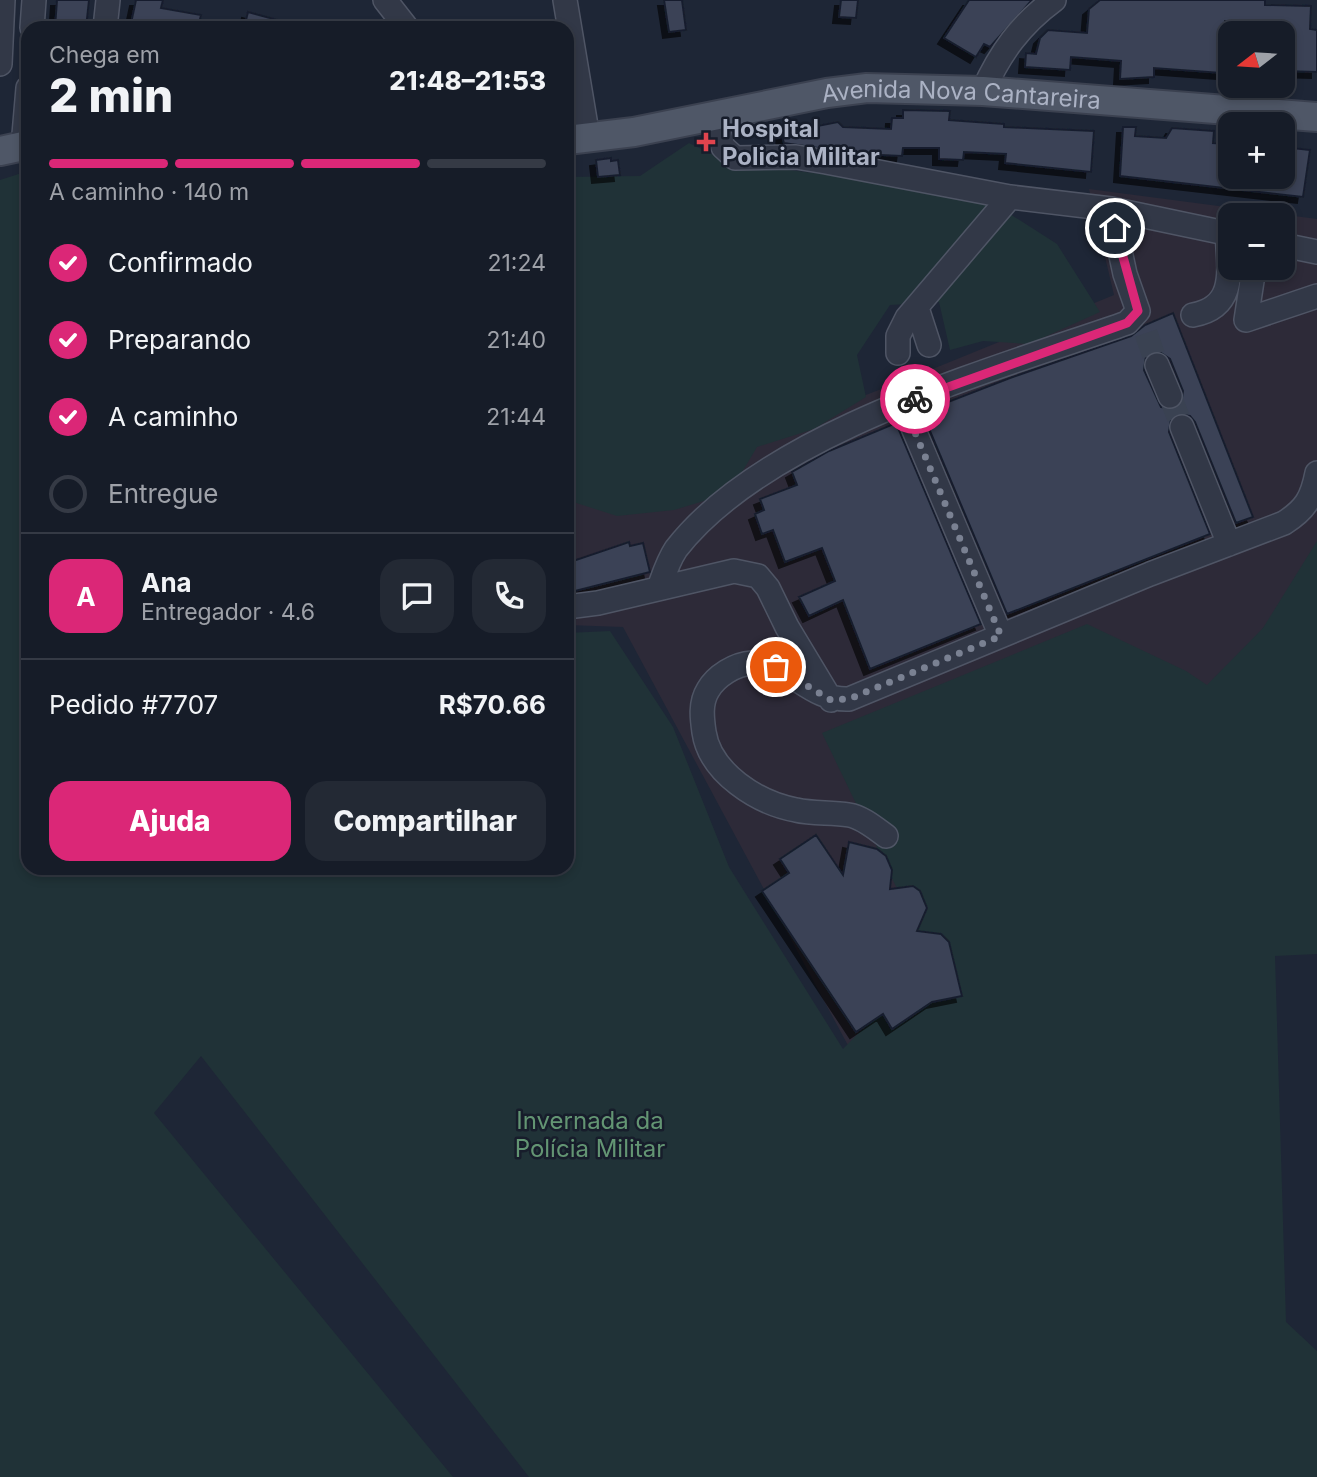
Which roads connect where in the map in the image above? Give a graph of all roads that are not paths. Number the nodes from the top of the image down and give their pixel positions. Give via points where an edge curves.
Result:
1 (3, 0) edge
2 (34, 0) edge
3 (108, 0) edge
4 (385, 0) edge
5 (565, 0) edge
6 (1054, 0) edge
7 (32, 21) edge
8 (106, 21) edge
9 (402, 21) edge
10 (567, 21) edge
11 (0, 64) edge
12 (983, 91) junction
13 (574, 96) edge
14 (715, 117) junction
15 (1317, 117) edge
16 (21, 126) edge
17 (578, 139) edge
18 (17, 147) edge
19 (1010, 197) junction
20 (1111, 209) junction
21 (1218, 232) edge
22 (1295, 247) edge
23 (1317, 252) edge
24 (1227, 280) edge
25 (1252, 280) edge
26 (1317, 296) edge
27 (917, 308) junction
28 (1138, 311) junction
29 (1193, 315) dead end
30 (1146, 333) tunnel mouth
31 (929, 345) dead end
32 (898, 353) dead end
33 (1157, 365) tunnel mouth
34 (1170, 396) tunnel mouth
35 (903, 404) junction
36 (1182, 427) tunnel mouth
37 (1317, 473) edge
38 (1229, 544) junction
39 (659, 588) junction
40 (574, 606) edge
41 (1001, 636) junction
42 (831, 700) junction
43 (886, 836) dead end

1 - 11 street
2 - 7 street
3 - 8 street
4 - 9 street
5 - 10 street
6 - 12 street via 1009,42
12 - 14 main road, Avenida Nova Cantareira via 867,89
12 - 15 main road, Avenida Nova Cantareira
13 - 17 street
14 - 17 main road, Avenida Nova Cantareira
14 - 19 street via 723,147 735,158 796,157
16 - 18 street
19 - 20 street
19 - 27 street
20 - 21 street
20 - 28 street
22 - 23 street
24 - 29 street via 1224,299 1210,312
25 - 26 street via 1246,320
27 - 31 street
27 - 32 street via 898,336
28 - 30 street
28 - 35 street via 1127,323
33 - 34 street
35 - 39 street via 846,427 730,498 676,550
35 - 41 street
36 - 38 street
37 - 38 street via 1312,498 1302,512
38 - 41 street
39 - 40 street
39 - 42 street via 734,571 758,576
41 - 42 street via 849,699
42 - 43 street via 776,667 751,663 727,671 707,691 701,713 705,737 713,758 765,801 796,811 851,815

